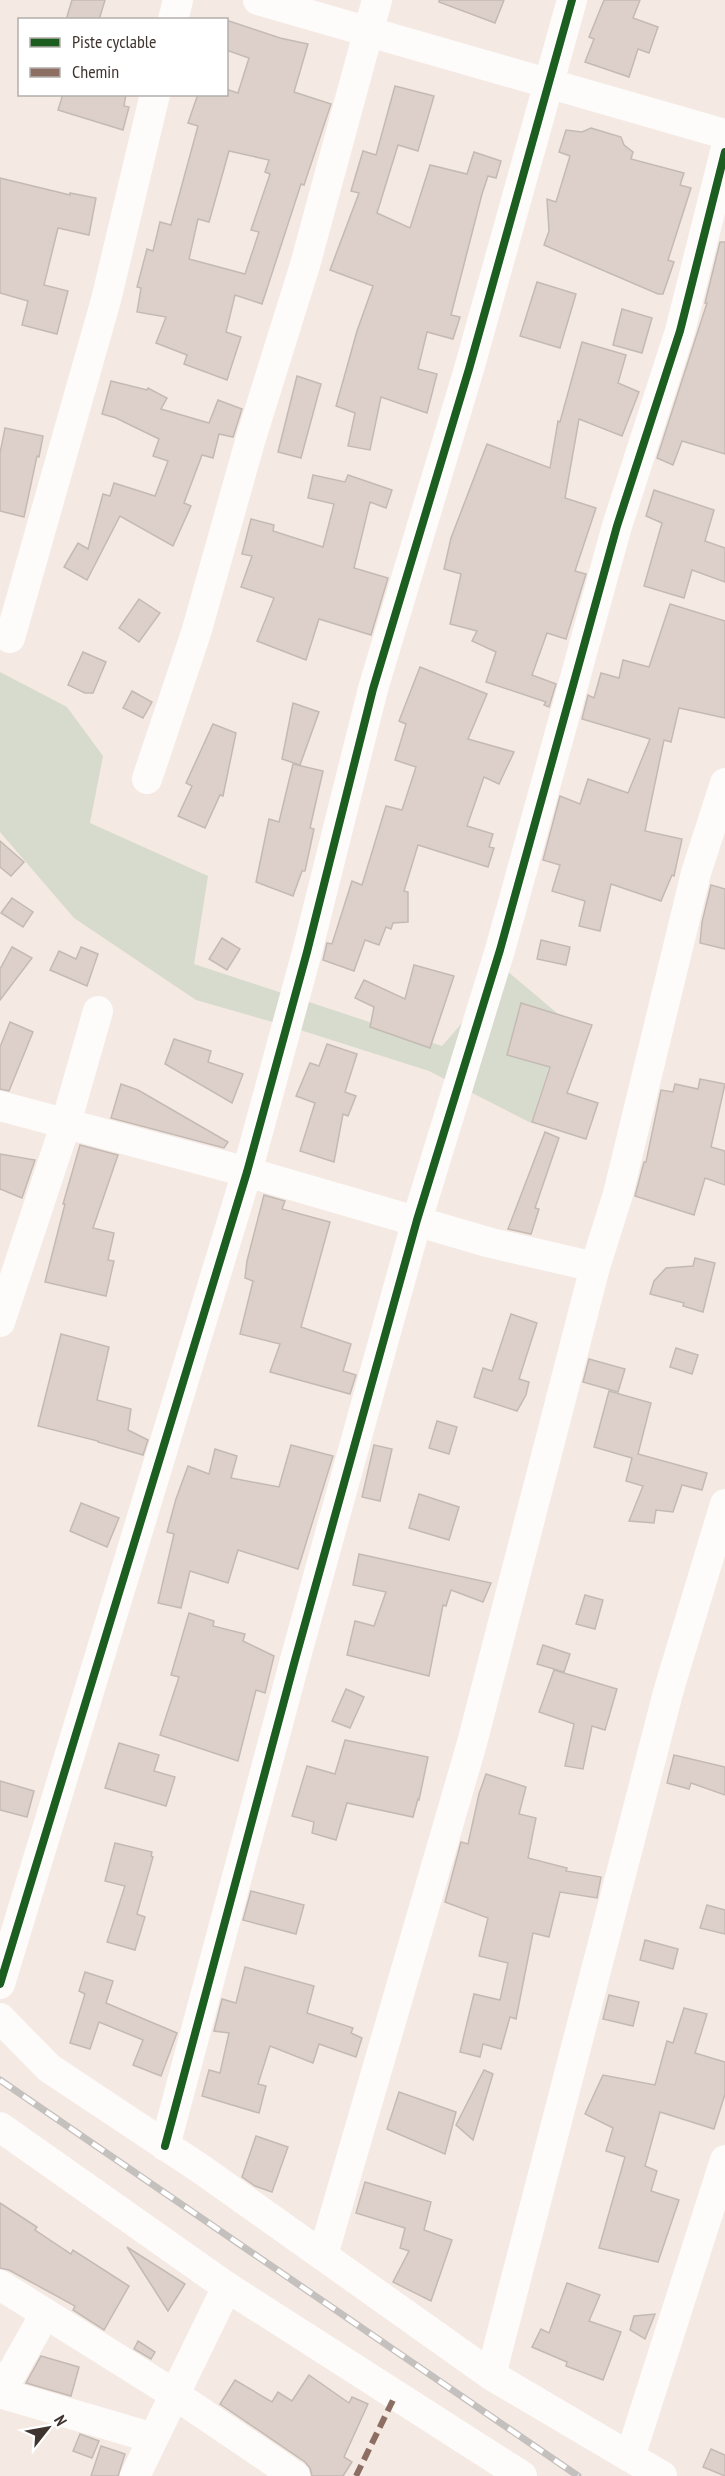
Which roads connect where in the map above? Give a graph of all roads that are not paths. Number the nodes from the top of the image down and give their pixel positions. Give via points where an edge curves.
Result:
1 (178, 0) edge
2 (258, 0) edge
3 (377, 0) edge
4 (572, 0) edge
5 (174, 18) edge
6 (369, 32) junction
7 (550, 84) junction
8 (155, 96) edge
9 (725, 134) edge
10 (725, 152) edge
11 (10, 638) dead end
12 (147, 779) dead end
13 (725, 783) edge
14 (98, 1011) dead end
15 (0, 1106) edge
16 (66, 1123) junction
17 (247, 1172) junction
18 (417, 1220) junction
19 (595, 1267) junction
20 (0, 1322) edge
21 (725, 1504) edge
22 (0, 1984) edge
23 (0, 2018) edge
24 (0, 2127) edge
25 (165, 2146) junction
26 (725, 2160) edge
27 (323, 2255) junction
28 (0, 2285) edge
29 (227, 2287) junction
30 (45, 2314) junction
31 (491, 2375) junction
32 (0, 2393) edge
33 (174, 2394) junction
34 (153, 2438) junction
35 (630, 2457) junction
36 (135, 2476) edge
37 (295, 2476) edge
38 (522, 2476) edge
39 (663, 2476) edge

1 - 5 street
2 - 6 street
3 - 6 street
4 - 7 street
6 - 7 street
6 - 12 street via 196,633
7 - 9 street
7 - 17 street via 373,689
8 - 11 street via 106,300
10 - 18 street via 680,331 617,526 500,950
13 - 19 street via 696,873 618,1194
14 - 16 street
15 - 16 street
16 - 17 street
16 - 20 street
17 - 18 street
17 - 22 street
18 - 19 street via 491,1243
18 - 25 street
19 - 27 street via 472,1743
21 - 31 street via 669,1689
23 - 25 street via 50,2068
24 - 29 street
25 - 27 street
26 - 35 street
27 - 31 street
28 - 30 street
29 - 33 street
29 - 38 street
30 - 32 street
30 - 33 street
31 - 35 street
32 - 34 street
33 - 34 street
33 - 37 street
34 - 36 street
35 - 39 street

